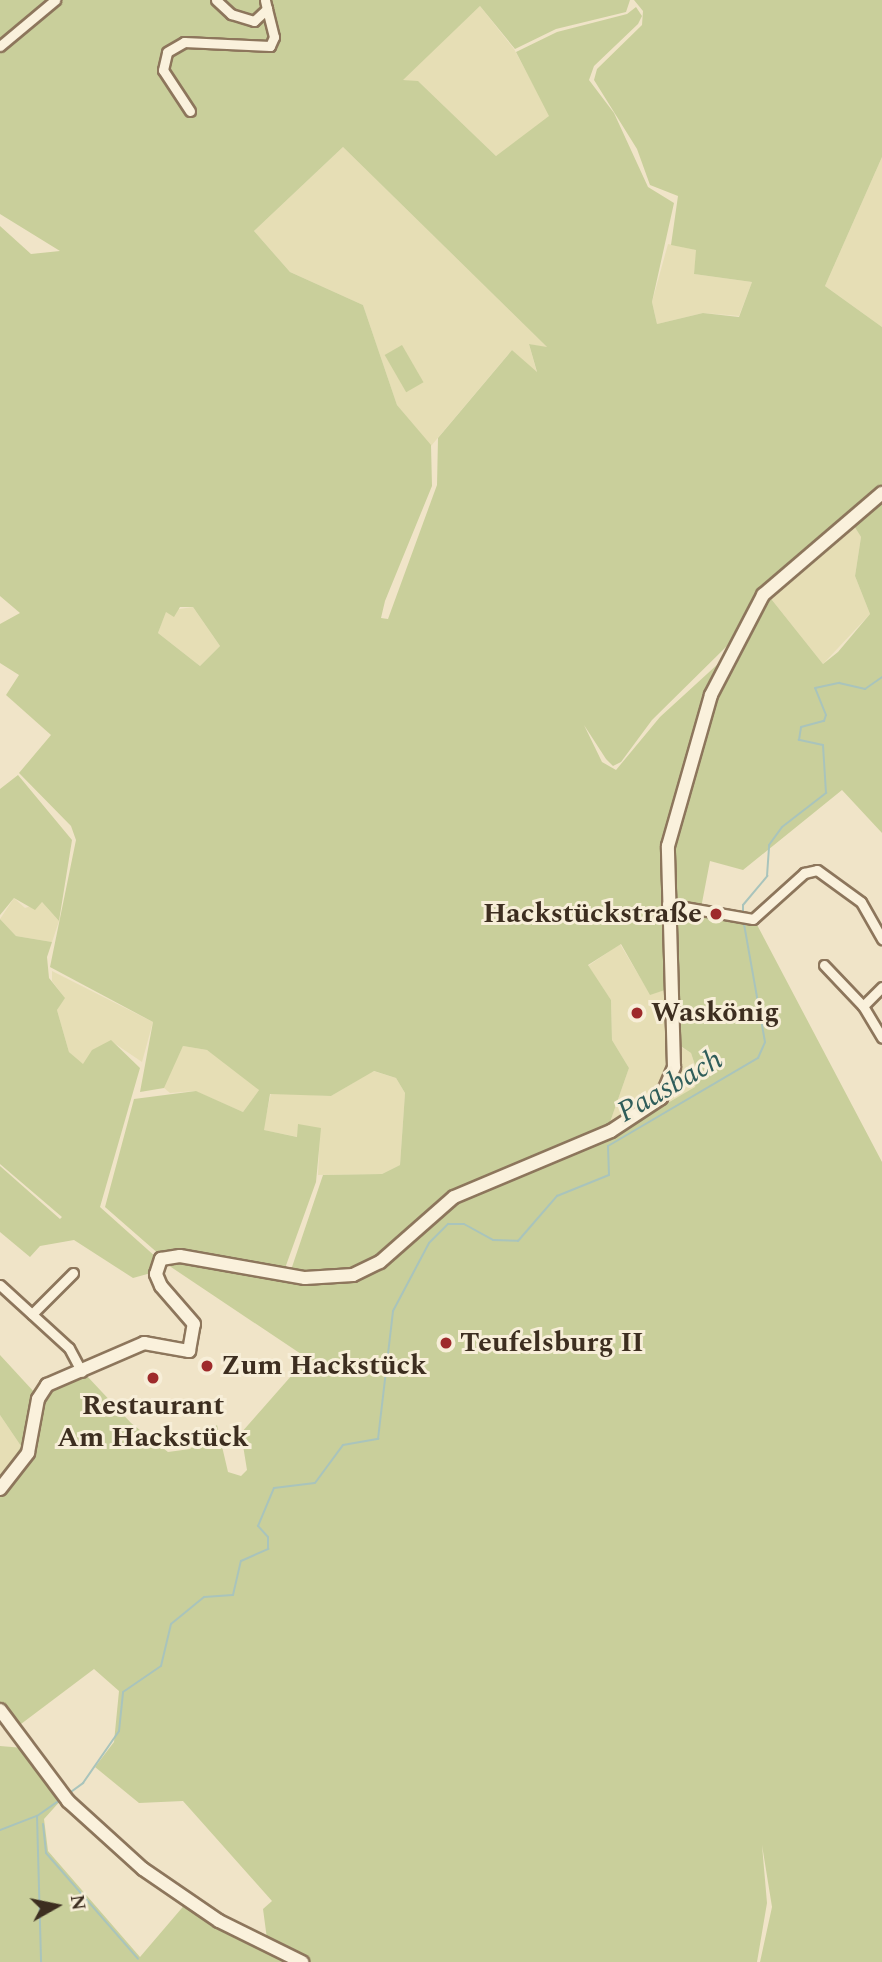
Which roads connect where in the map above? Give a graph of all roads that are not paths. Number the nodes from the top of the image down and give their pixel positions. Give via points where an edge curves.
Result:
1 (55, 0) edge
2 (216, 0) edge
3 (266, 5) edge
4 (0, 47) edge
5 (190, 111) dead end
6 (882, 493) edge
7 (667, 904) junction
8 (882, 939) edge
9 (824, 965) dead end
10 (882, 987) edge
11 (863, 1006) junction
12 (882, 1038) edge
13 (73, 1273) dead end
14 (0, 1285) edge
15 (32, 1314) junction
16 (82, 1372) junction
17 (0, 1489) edge
18 (0, 1710) edge
19 (302, 1962) edge

1 - 4 street
2 - 3 street via 245,20 259,19
3 - 5 street via 274,37 270,46 184,42 167,52 163,70
6 - 7 street via 783,573 732,646 676,805
7 - 8 street via 743,918 761,916 804,873 817,870 861,902
7 - 16 street via 674,1066 668,1088 653,1107 586,1143 454,1197 380,1262 353,1275 305,1278 180,1256 161,1259 156,1274 161,1286 194,1324 189,1351 144,1343
9 - 11 street
10 - 11 street
11 - 12 street
13 - 15 street
14 - 15 street
15 - 16 street via 69,1348
16 - 17 street via 52,1381 41,1391 28,1453
18 - 19 street via 64,1796 143,1869 219,1921

